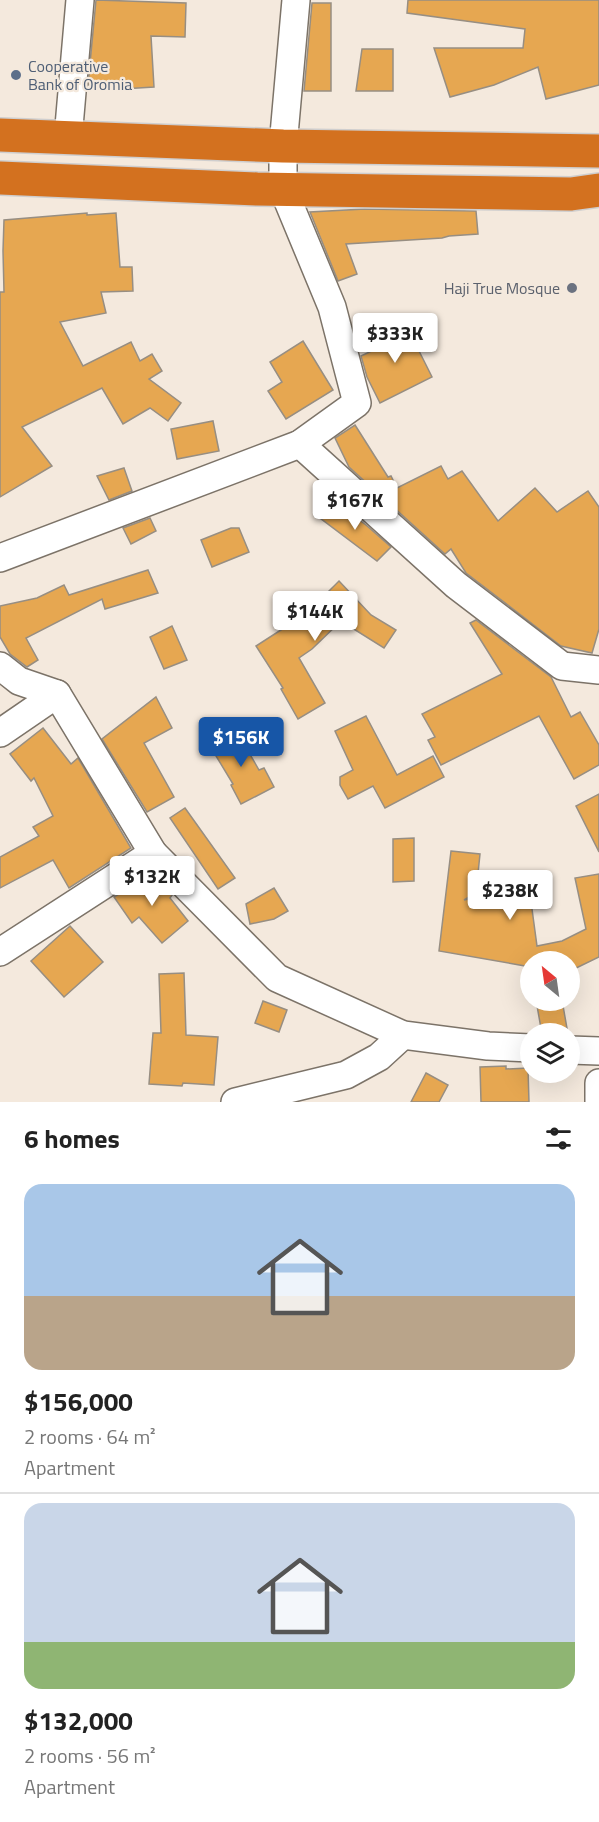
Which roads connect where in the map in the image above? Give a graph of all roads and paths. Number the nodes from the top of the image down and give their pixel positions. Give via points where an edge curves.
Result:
1 (80, 0) edge
2 (296, 0) edge
3 (0, 135) edge
4 (69, 138) junction
5 (283, 146) junction
6 (599, 151) edge
7 (0, 178) edge
8 (283, 189) junction
9 (599, 190) edge
10 (300, 444) junction
11 (0, 558) edge
12 (0, 666) edge
13 (599, 670) edge
14 (57, 694) junction
15 (0, 733) edge
16 (153, 853) junction
17 (0, 952) edge
18 (403, 1035) junction
19 (520, 1047) edge
20 (580, 1050) edge
21 (599, 1051) edge
22 (599, 1083) edge
23 (235, 1102) edge
24 (598, 1102) edge

1 - 4 street
2 - 5 street
3 - 4 highway
4 - 5 highway
5 - 6 highway
5 - 8 street
7 - 8 highway
8 - 9 highway via 571,194
8 - 10 street via 332,307 357,403
10 - 11 street
10 - 13 street via 465,592 562,666
12 - 14 street via 19,681
14 - 15 street
14 - 16 street
16 - 17 street
16 - 18 street via 277,978
18 - 19 street
18 - 23 street via 379,1057 346,1075
20 - 21 street
22 - 24 street

